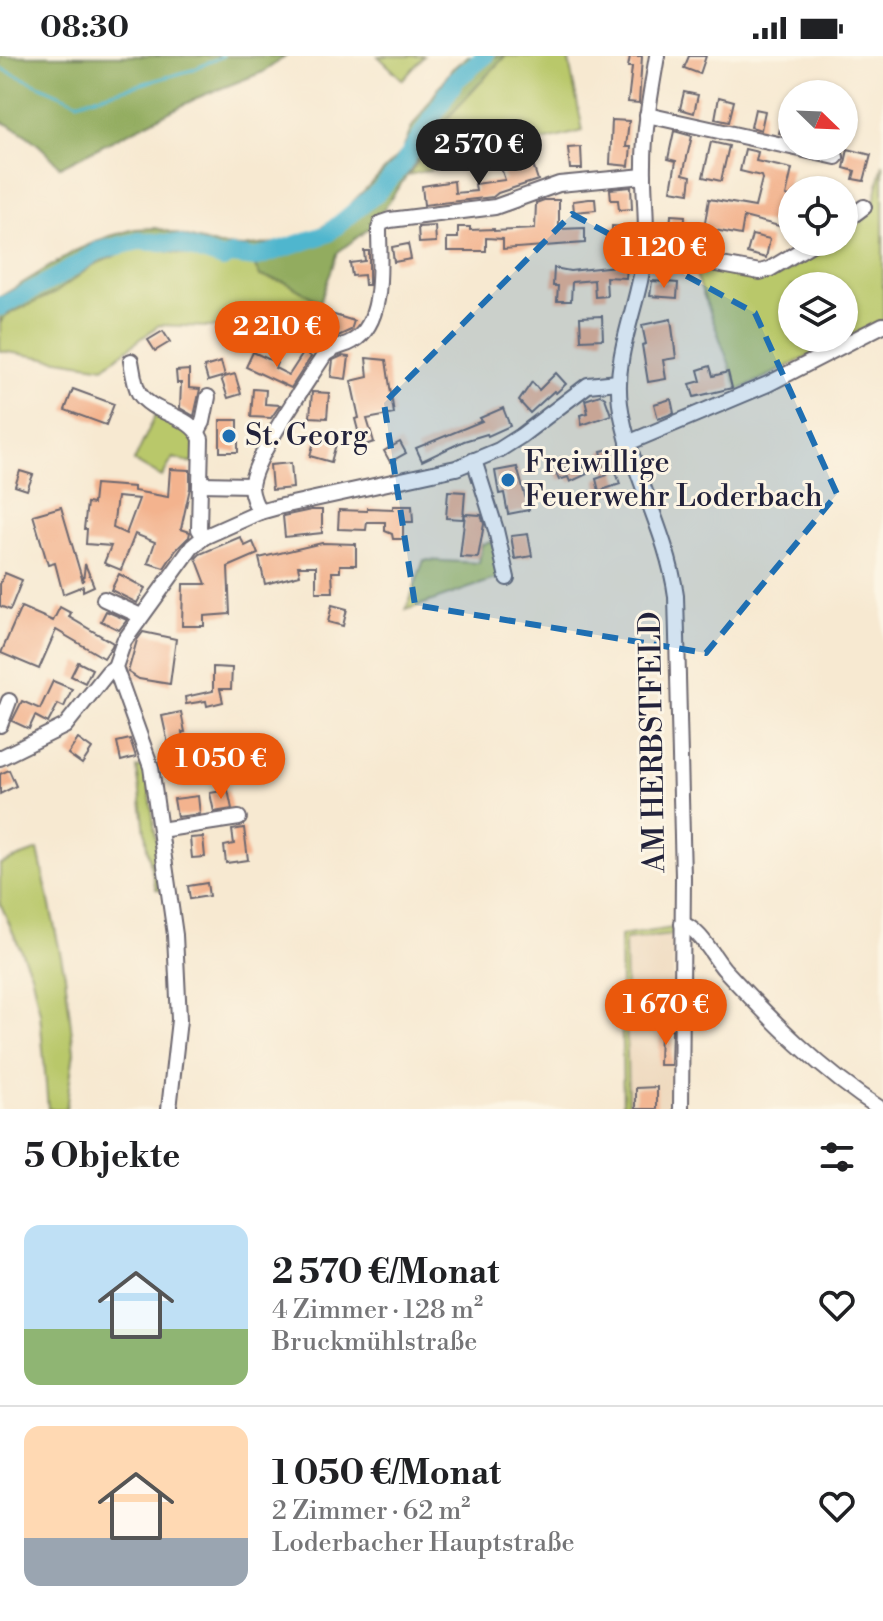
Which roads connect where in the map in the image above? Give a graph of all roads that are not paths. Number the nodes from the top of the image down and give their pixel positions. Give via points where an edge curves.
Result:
1 (657, 56) edge
2 (647, 115) junction
3 (778, 144) edge
4 (644, 176) junction
5 (864, 207) dead end
6 (858, 212) edge
7 (645, 251) junction
8 (792, 256) edge
9 (883, 325) edge
10 (131, 361) dead end
11 (618, 382) junction
12 (208, 397) dead end
13 (198, 431) junction
14 (628, 443) junction
15 (474, 460) junction
16 (200, 484) junction
17 (251, 485) junction
18 (260, 512) junction
19 (204, 537) junction
20 (507, 578) dead end
21 (104, 599) dead end
22 (141, 616) junction
23 (115, 667) junction
24 (9, 701) dead end
25 (0, 725) edge
26 (0, 743) edge
27 (16, 751) junction
28 (0, 758) edge
29 (239, 818) dead end
30 (160, 830) junction
31 (682, 924) junction
32 (169, 1109) edge
33 (681, 1109) edge
34 (881, 1109) edge

1 - 2 street, AM HERBSTFELD
2 - 3 street
2 - 4 street, AM HERBSTFELD
4 - 7 street, AM HERBSTFELD
4 - 17 street via 559,184 495,207 381,223 379,284 366,331 325,354
5 - 6 street
7 - 8 street via 760,272
7 - 11 street, AM HERBSTFELD
9 - 14 street via 768,384
10 - 13 street via 145,399
11 - 14 street, AM HERBSTFELD
11 - 15 street via 588,385 521,436
12 - 13 street
13 - 16 street
14 - 31 street, AM HERBSTFELD via 670,562 676,596
15 - 18 street
15 - 20 street
16 - 17 street
16 - 19 street via 199,529
17 - 18 street
18 - 19 street
19 - 22 street via 182,558
21 - 22 street
22 - 23 street
23 - 27 street via 65,726
23 - 30 street via 145,746
24 - 25 street
26 - 27 street
27 - 28 street
29 - 30 street
30 - 32 street via 175,935 179,1020
31 - 33 street, AM HERBSTFELD
31 - 34 street via 806,1053

